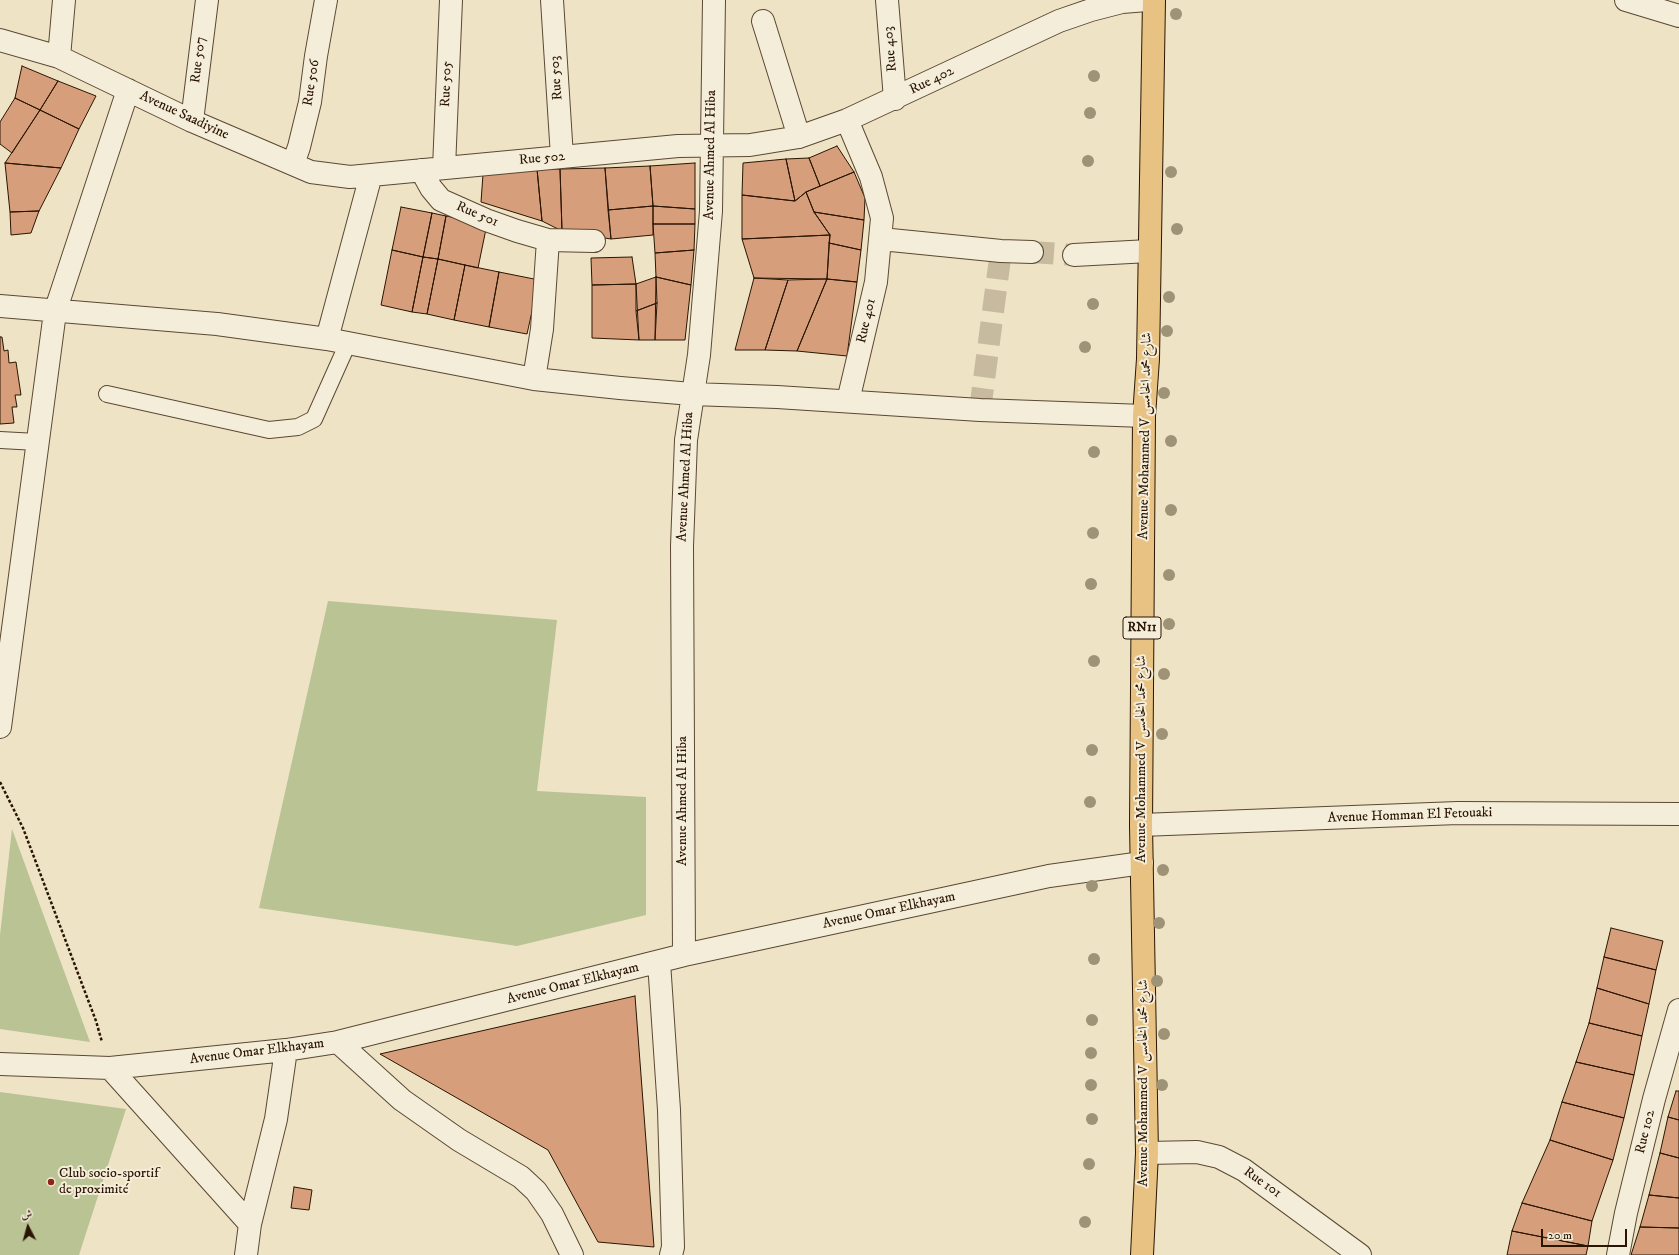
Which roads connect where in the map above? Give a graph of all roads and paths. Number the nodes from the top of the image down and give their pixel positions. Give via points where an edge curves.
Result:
1 (64, 0) edge
2 (207, 0) edge
3 (326, 0) edge
4 (451, 0) edge
5 (552, 0) edge
6 (714, 0) edge
7 (887, 0) edge
8 (1147, 0) edge
9 (1154, 0) edge
10 (1626, 0) edge
11 (1086, 5) edge
12 (1679, 16) edge
13 (763, 21) dead end
14 (0, 40) edge
15 (59, 57) junction
16 (128, 90) junction
17 (895, 99) junction
18 (847, 120) junction
19 (192, 121) junction
20 (799, 137) junction
21 (712, 146) junction
22 (562, 157) junction
23 (292, 164) junction
24 (444, 168) junction
25 (421, 170) junction
26 (371, 175) junction
27 (880, 239) junction
28 (548, 240) junction
29 (594, 241) dead end
30 (1149, 251) junction
31 (1032, 252) tunnel mouth
32 (1074, 254) tunnel mouth
33 (0, 306) edge
34 (54, 312) junction
35 (338, 341) junction
36 (534, 379) junction
37 (107, 394) dead end
38 (692, 394) junction
39 (848, 401) junction
40 (1144, 416) junction
41 (0, 440) edge
42 (37, 442) junction
43 (0, 727) edge
44 (0, 782) edge
45 (1679, 814) edge
46 (1141, 826) junction
47 (1142, 862) junction
48 (684, 956) junction
49 (659, 962) junction
50 (1679, 1010) edge
51 (338, 1042) junction
52 (286, 1050) junction
53 (0, 1064) edge
54 (110, 1068) junction
55 (1147, 1153) junction
56 (250, 1224) junction
57 (246, 1255) edge
58 (572, 1255) edge
59 (671, 1255) edge
60 (1142, 1255) edge
61 (1360, 1255) edge
62 (1618, 1255) edge

1 - 15 street
2 - 19 street, Rue 507
3 - 23 street, Rue 506 via 310,102
4 - 24 street, Rue 505
5 - 22 street, Rue 503
6 - 21 street, Avenue Ahmed Al Hiba
7 - 17 street, Rue 403
8 - 11 street, Rue 402
9 - 30 main road, Avenue Mohammed V شارع محمد الخامس / RN11
10 - 12 street
11 - 17 street, Rue 402
13 - 20 street
14 - 15 street, Avenue Saadiyine
15 - 16 street, Avenue Saadiyine
16 - 19 street, Avenue Saadiyine
16 - 34 street
17 - 18 street, Rue 402
18 - 20 street, Rue 402
18 - 27 street, Rue 401 via 877,198 882,218
19 - 23 street, Avenue Saadiyine
20 - 21 street, Rue 402 via 750,145
21 - 22 street, Rue 502 via 678,146
21 - 38 street, Avenue Ahmed Al Hiba via 711,211 699,355
22 - 24 street, Rue 502
23 - 26 street, Avenue Saadiyine via 330,176
24 - 25 street, Rue 502
25 - 26 street, Rue 502
25 - 28 street, Rue 501 via 441,200 517,232
26 - 35 street
27 - 31 street
27 - 39 street, Rue 401 via 876,282
28 - 29 street, Rue 501
28 - 36 street via 542,321
30 - 32 street
30 - 40 main road, Avenue Mohammed V شارع محمد الخامس / RN11 via 1148,359
33 - 34 street
34 - 35 street via 217,324
34 - 42 street
35 - 36 street
35 - 37 lane via 314,419 298,427 269,430
36 - 38 street
38 - 39 street
38 - 48 street, Avenue Ahmed Al Hiba via 686,440 682,546
39 - 40 street
40 - 46 main road, Avenue Mohammed V شارع محمد الخامس / RN11
41 - 42 lane
42 - 43 street
44 - 54 path via 23,828 96,1021
45 - 46 street, Avenue Homman El Fetouaki via 1458,813
46 - 47 main road, Avenue Mohammed V شارع محمد الخامس / RN11
47 - 48 street, Avenue Omar Elkhayam via 1049,876
47 - 55 main road, Avenue Mohammed V شارع محمد الخامس / RN11
48 - 49 street, Avenue Omar Elkhayam
49 - 51 street, Avenue Omar Elkhayam
49 - 59 street via 669,1110 673,1247
50 - 62 street, Rue 102 via 1626,1213
51 - 52 street, Avenue Omar Elkhayam
51 - 58 street via 402,1100 459,1140 520,1177 536,1191 552,1214
52 - 54 street, Avenue Omar Elkhayam
52 - 56 street via 276,1118
53 - 54 street, Avenue Omar Elkhayam
54 - 56 street
55 - 60 main road, Avenue Mohammed V شارع محمد الخامس / RN11
55 - 61 street, Rue 101 via 1197,1152 1218,1157 1244,1170
56 - 57 street

